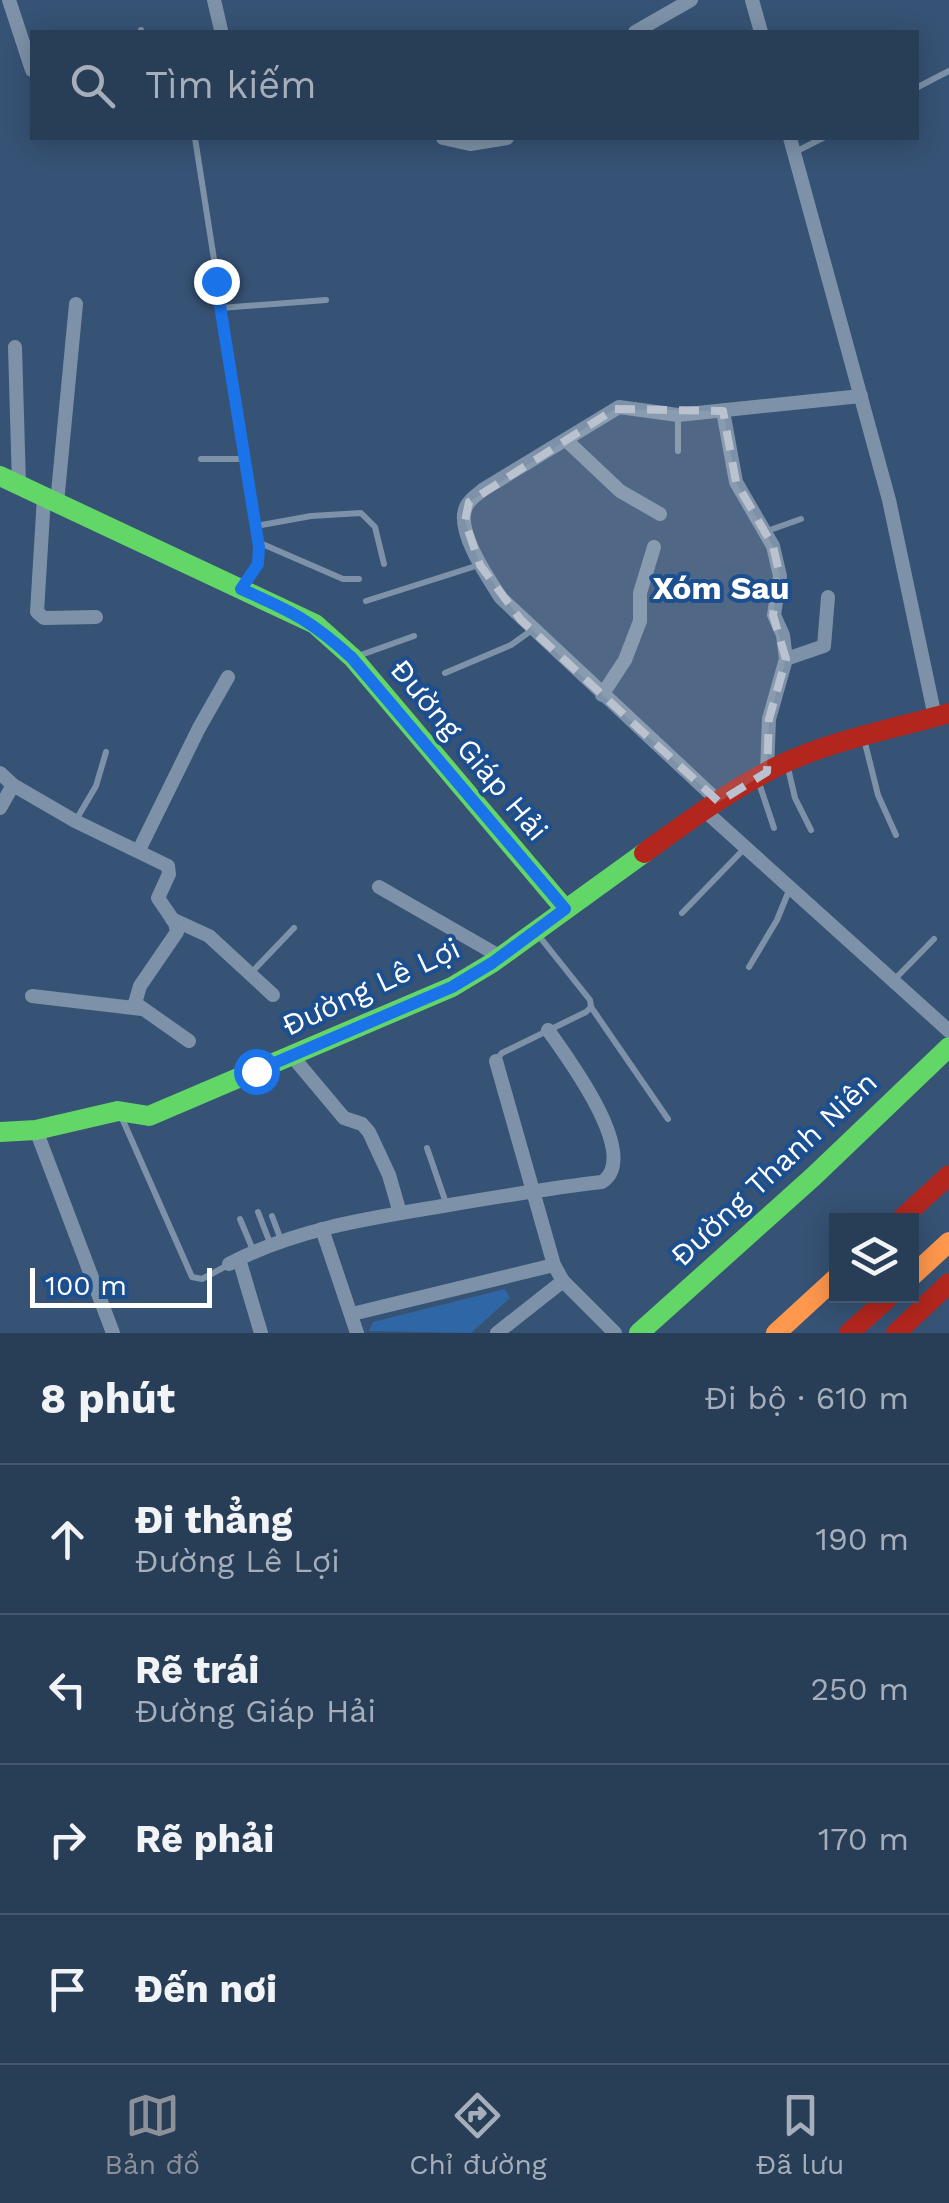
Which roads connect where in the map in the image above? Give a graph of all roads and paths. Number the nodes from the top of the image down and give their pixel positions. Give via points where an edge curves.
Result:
1 (9, 0) edge
2 (214, 0) edge
3 (691, 0) edge
4 (752, 0) edge
5 (221, 30) edge
6 (638, 30) edge
7 (760, 30) edge
8 (30, 64) edge
9 (949, 72) edge
10 (919, 87) edge
11 (195, 140) edge
12 (452, 140) edge
13 (495, 140) edge
14 (792, 145) edge
15 (326, 300) dead end
16 (76, 304) dead end
17 (220, 308) junction
18 (15, 347) dead end
19 (860, 396) junction
20 (722, 411) junction
21 (678, 415) junction
22 (566, 440) junction
23 (678, 451) dead end
24 (202, 459) dead end
25 (245, 459) junction
26 (10, 481) edge
27 (51, 500) junction
28 (660, 514) dead end
29 (801, 519) dead end
30 (256, 526) junction
31 (766, 531) junction
32 (259, 542) junction
33 (654, 547) dead end
34 (384, 564) dead end
35 (480, 565) junction
36 (359, 578) dead end
37 (241, 589) junction
38 (828, 598) dead end
39 (366, 601) dead end
40 (96, 618) dead end
41 (532, 630) junction
42 (414, 636) dead end
43 (352, 658) junction
44 (786, 659) junction
45 (445, 673) dead end
46 (228, 678) dead end
47 (602, 695) junction
48 (942, 715) edge
49 (864, 737) junction
50 (106, 752) dead end
51 (787, 762) junction
52 (0, 773) edge
53 (762, 775) junction
54 (13, 785) junction
55 (711, 806) junction
56 (0, 808) edge
57 (75, 822) junction
58 (774, 828) dead end
59 (811, 830) dead end
60 (896, 834) dead end
61 (746, 847) junction
62 (138, 850) junction
63 (379, 886) dead end
64 (790, 887) junction
65 (565, 909) junction
66 (682, 913) dead end
67 (172, 919) junction
68 (294, 928) dead end
69 (536, 931) junction
70 (934, 939) dead end
71 (501, 957) junction
72 (749, 967) dead end
73 (252, 972) junction
74 (893, 981) junction
75 (274, 994) dead end
76 (32, 996) dead end
77 (591, 1006) junction
78 (142, 1009) junction
79 (548, 1030) junction
80 (949, 1031) edge
81 (189, 1041) dead end
82 (949, 1047) edge
83 (292, 1056) junction
84 (496, 1061) joint
85 (118, 1111) junction
86 (668, 1120) dead end
87 (36, 1130) junction
88 (0, 1132) edge
89 (427, 1148) dead end
90 (949, 1174) edge
91 (532, 1190) junction
92 (446, 1206) junction
93 (258, 1212) dead end
94 (400, 1213) junction
95 (907, 1213) edge
96 (272, 1216) dead end
97 (240, 1219) dead end
98 (322, 1229) junction
99 (949, 1242) edge
100 (276, 1243) junction
101 (254, 1252) junction
102 (234, 1261) junction
103 (554, 1265) junction
104 (919, 1270) edge
105 (563, 1281) junction
106 (949, 1282) edge
107 (829, 1284) edge
108 (882, 1303) edge
109 (352, 1314) junction
110 (113, 1333) edge
111 (260, 1333) edge
112 (357, 1333) edge
113 (496, 1333) edge
114 (615, 1333) edge
115 (639, 1333) edge
116 (776, 1333) edge
117 (849, 1333) edge
118 (896, 1333) edge

1 - 8 street
2 - 5 street
3 - 6 street
4 - 7 street
9 - 10 lane
11 - 17 lane
12 - 13 street
14 - 19 street
15 - 17 lane
16 - 27 street
17 - 25 lane
18 - 26 street
19 - 20 street
19 - 48 street
20 - 21 street
20 - 31 street via 736,482
21 - 22 street via 619,408
21 - 23 lane
22 - 28 street via 620,491
22 - 35 street via 468,502 464,521
24 - 25 lane
25 - 30 lane
26 - 27 main road, Đường Giáp Hải
27 - 37 main road, Đường Giáp Hải
27 - 40 street via 37,612 44,618
29 - 31 lane
30 - 32 lane
30 - 34 lane via 361,514 375,527
31 - 44 street via 778,559 774,612
32 - 36 lane via 343,580
32 - 37 lane via 258,564
33 - 47 street via 640,594 640,622
35 - 39 lane
35 - 41 street
37 - 43 main road, Đường Giáp Hải via 306,619
38 - 44 street via 824,646
41 - 45 lane
41 - 47 street
42 - 43 lane
43 - 65 main road, Đường Giáp Hải
44 - 53 street
46 - 62 street
47 - 55 street
48 - 49 main road, Đường Lê Lợi
49 - 51 main road, Đường Lê Lợi
49 - 60 lane via 878,796
50 - 57 lane
51 - 53 main road, Đường Lê Lợi
51 - 59 lane
52 - 54 street
53 - 55 main road, Đường Lê Lợi
53 - 58 lane
54 - 56 street
54 - 57 street
55 - 61 street
55 - 65 main road, Đường Lê Lợi
57 - 62 street
61 - 64 street
61 - 66 lane
62 - 67 street via 168,866 158,898
63 - 71 street
64 - 72 lane
64 - 74 street
65 - 69 main road, Đường Lê Lợi
67 - 73 street via 209,936
67 - 78 street via 175,937 136,995
68 - 73 lane
69 - 71 main road, Đường Lê Lợi
69 - 77 lane
70 - 74 lane
71 - 83 main road, Đường Lê Lợi via 424,1001
73 - 75 street
74 - 80 street
76 - 78 street
77 - 79 lane
77 - 86 lane
78 - 81 street
79 - 84 lane
79 - 91 street via 596,1100 613,1170 602,1182
82 - 115 main road, Đường Thanh Niên
83 - 85 main road, Đường Lê Lợi via 149,1116
83 - 94 street via 344,1118 369,1132
84 - 91 street
85 - 87 main road, Đường Lê Lợi
85 - 102 lane via 192,1277 202,1279
87 - 88 main road, Đường Lê Lợi
87 - 110 street
89 - 92 lane
90 - 95 main road
91 - 92 street
91 - 103 street
92 - 94 street
93 - 100 lane
94 - 98 street
96 - 100 lane
97 - 101 lane
98 - 100 street
98 - 109 street
99 - 104 main road
100 - 101 street
101 - 102 street
102 - 111 street
103 - 105 street
103 - 109 street
105 - 113 street
105 - 114 street
106 - 118 main road
107 - 116 main road
108 - 117 main road
109 - 112 street

